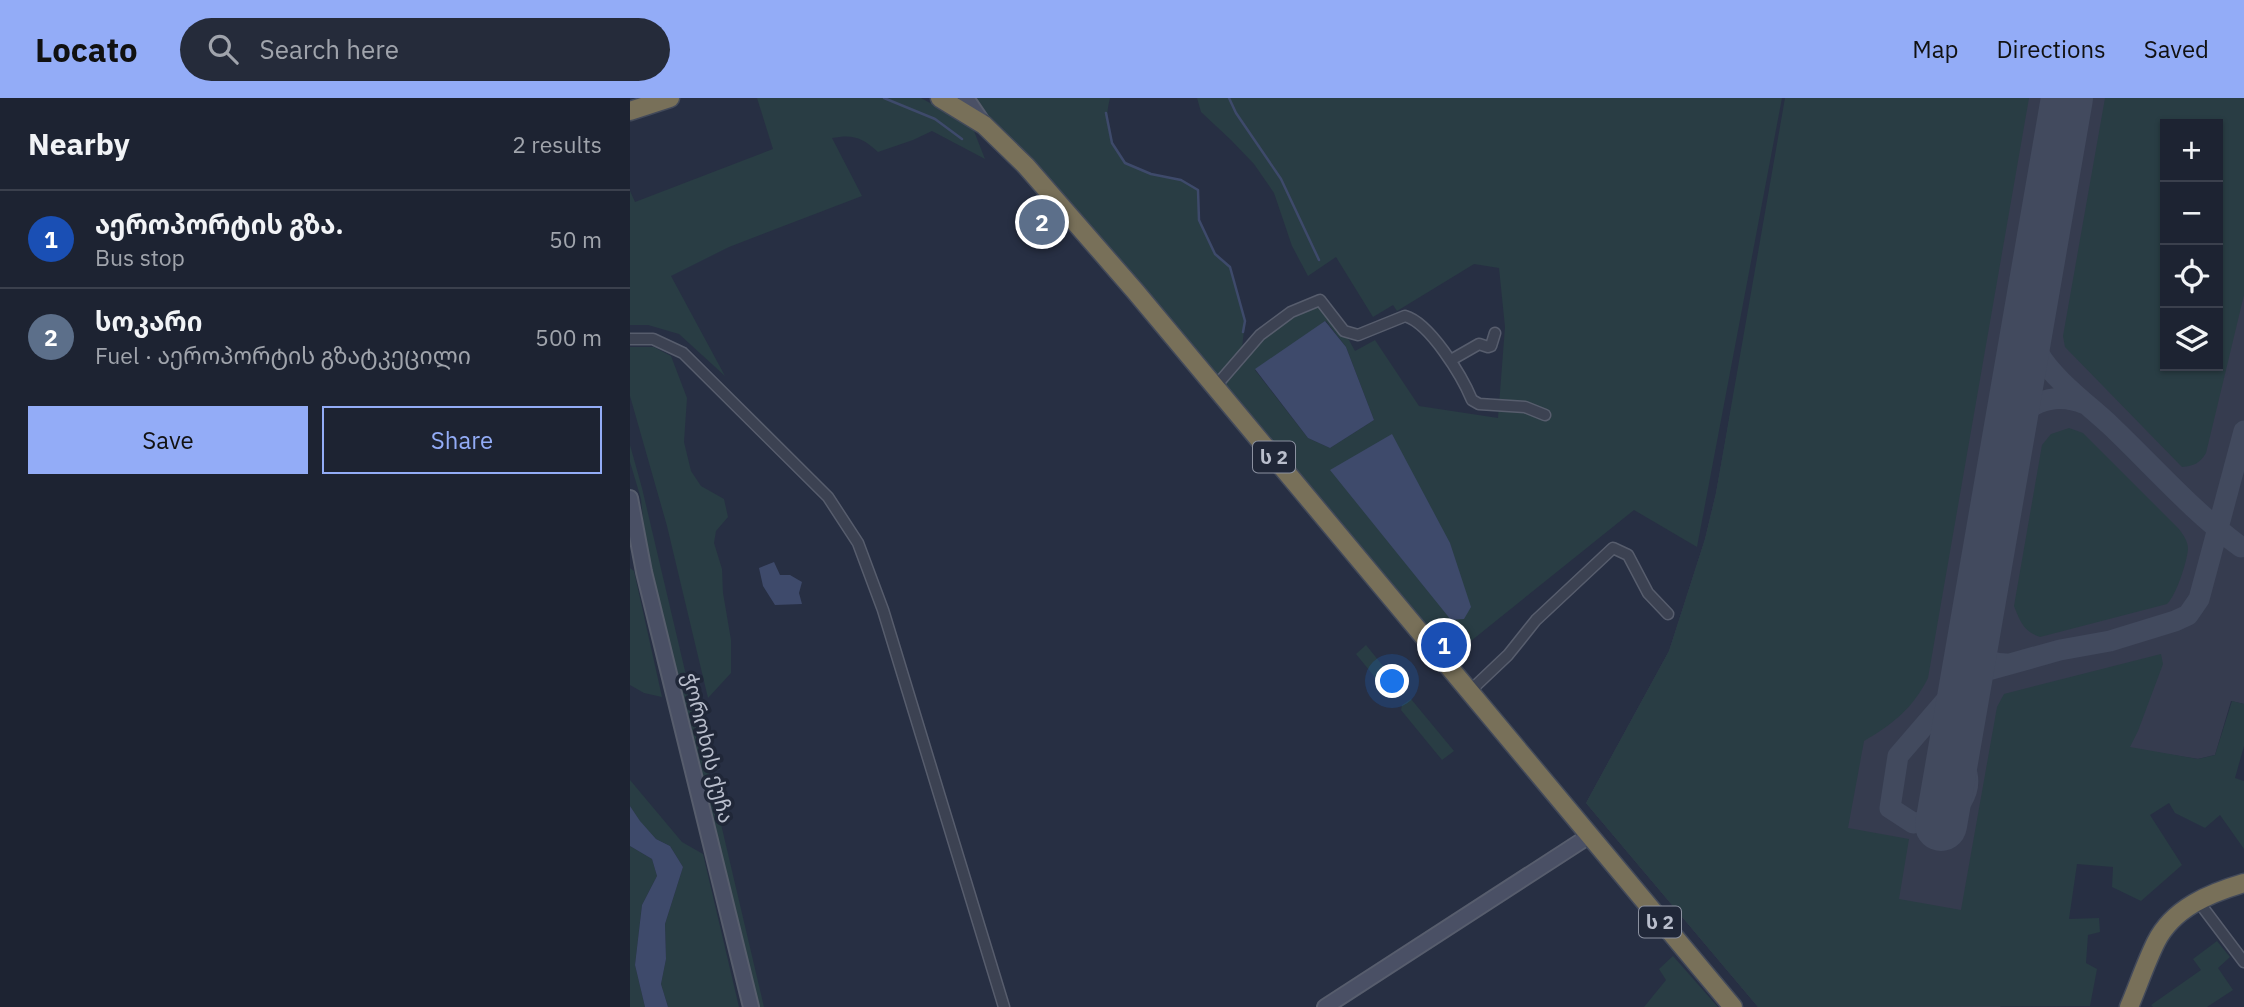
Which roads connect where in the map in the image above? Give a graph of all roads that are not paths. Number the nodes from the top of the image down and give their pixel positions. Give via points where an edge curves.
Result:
1 (670, 98) edge
2 (940, 98) edge
3 (966, 98) edge
4 (630, 111) edge
5 (984, 125) junction
6 (1495, 332) dead end
7 (630, 339) edge
8 (1451, 360) junction
9 (1215, 387) junction
10 (1545, 415) dead end
11 (630, 498) edge
12 (1668, 614) dead end
13 (1470, 691) junction
14 (1589, 836) junction
15 (2244, 883) edge
16 (2198, 901) junction
17 (2244, 962) edge
18 (751, 1007) edge
19 (1004, 1007) edge
20 (1325, 1007) edge
21 (1733, 1007) edge
22 (2129, 1007) edge

1 - 4 highway
2 - 5 highway, ს 2
3 - 5 street
5 - 9 highway, ს 2 via 1042,185
6 - 8 street via 1491,346 1479,344
7 - 19 street via 653,339 683,353 828,497 858,543 883,610
8 - 9 street via 1414,318 1405,316 1358,335 1344,331 1321,300 1291,312 1260,335
8 - 10 street via 1472,400 1525,407
9 - 13 highway, ს 2
11 - 18 street, ჭოროხის ქუჩა
12 - 13 street via 1648,593 1628,555 1613,548 1536,620
13 - 14 highway, ს 2
14 - 20 street
14 - 21 highway, ს 2
15 - 16 highway
16 - 17 street
16 - 22 highway via 2168,924 2157,940

